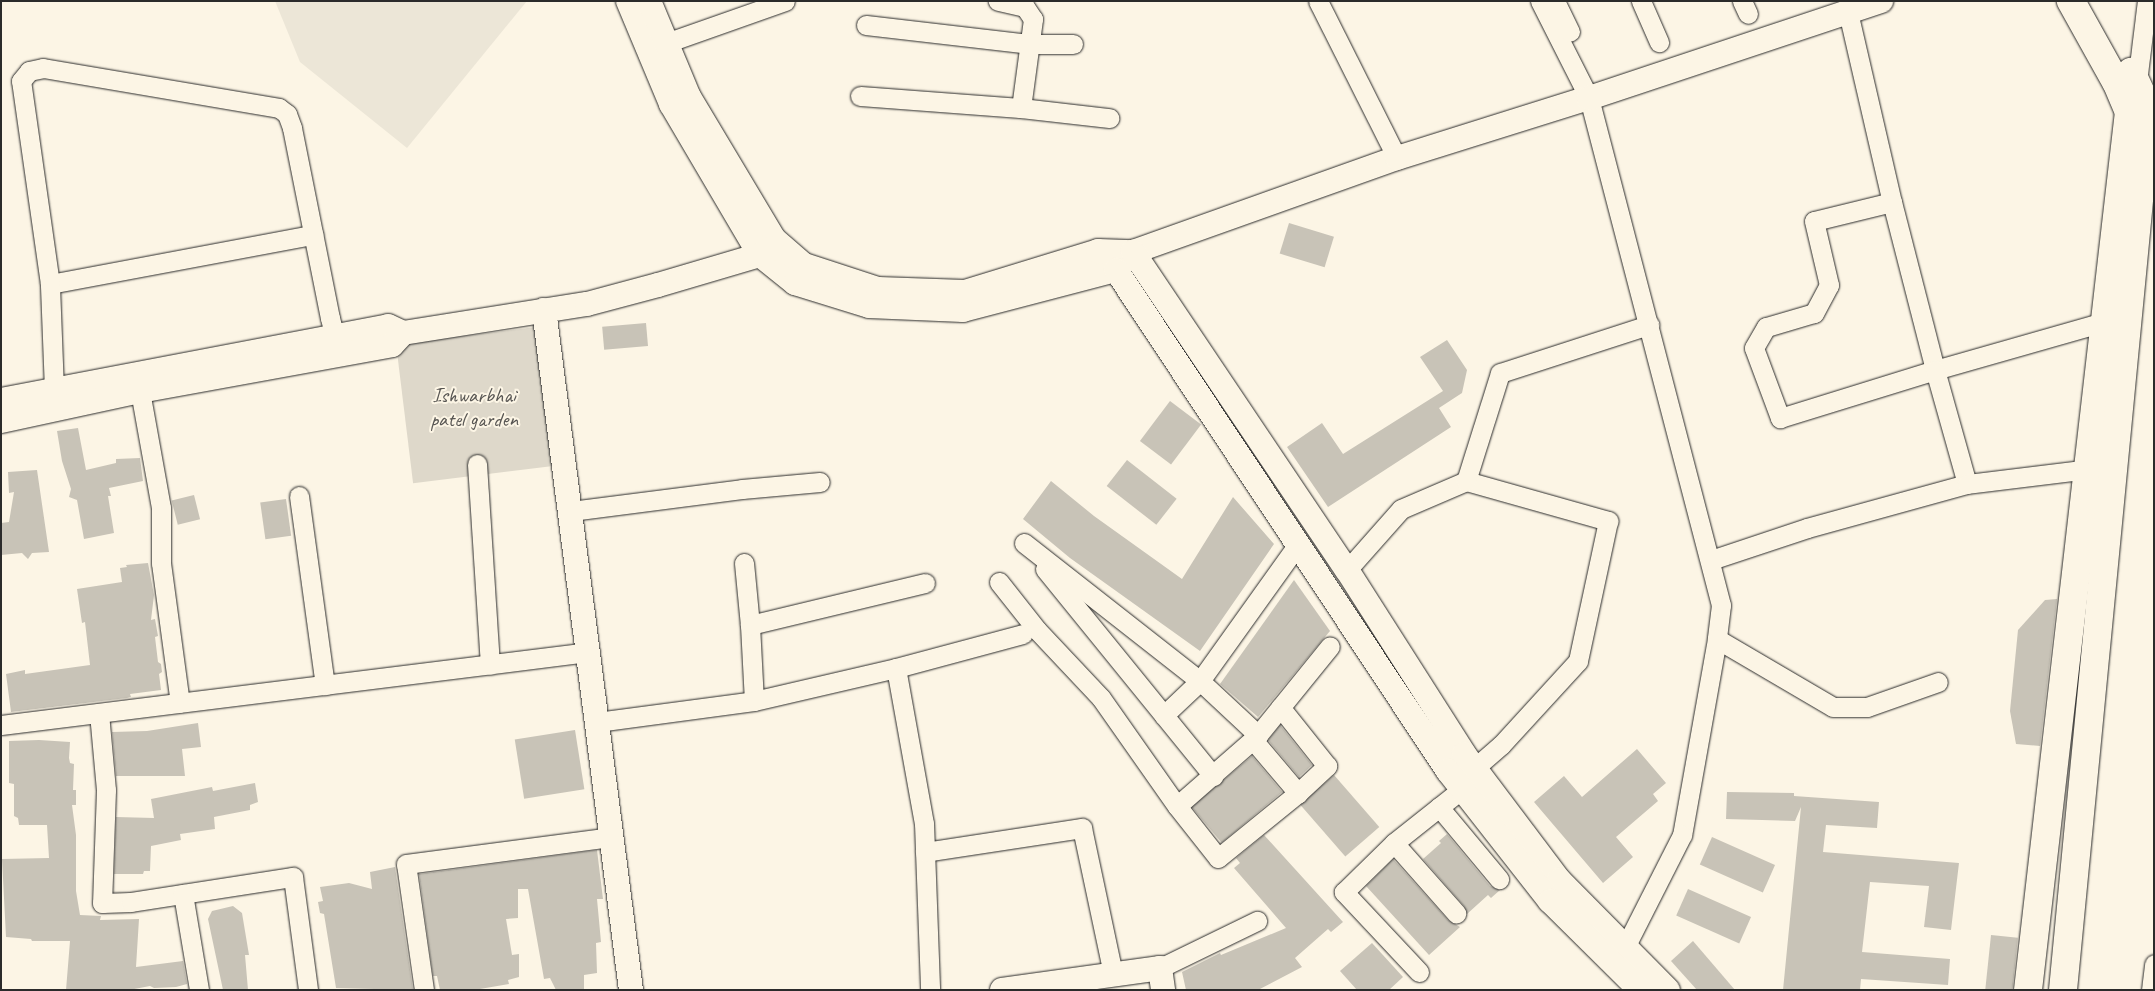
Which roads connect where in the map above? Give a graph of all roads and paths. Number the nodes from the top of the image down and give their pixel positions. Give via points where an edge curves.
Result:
1 (628, 1) edge
2 (649, 1) edge
3 (785, 1) edge
4 (998, 1) edge
5 (1318, 1) edge
6 (1540, 1) edge
7 (1555, 1) edge
8 (1641, 1) edge
9 (1881, 1) edge
10 (2071, 1) edge
11 (2090, 1) edge
12 (2147, 1) edge
13 (1848, 12) junction
14 (866, 25) dead end
15 (1659, 42) dead end
16 (666, 43) junction
17 (1031, 44) junction
18 (1072, 44) dead end
19 (1582, 58) dead end
20 (2137, 82) junction
21 (860, 96) dead end
22 (1589, 98) junction
23 (1022, 108) junction
24 (2144, 110) edge
25 (1108, 118) dead end
26 (1397, 158) junction
27 (1892, 202) junction
28 (313, 235) junction
29 (770, 250) junction
30 (1133, 252) junction
31 (1116, 270) junction
32 (50, 284) junction
33 (544, 310) junction
34 (2107, 321) junction
35 (1649, 324) junction
36 (337, 344) junction
37 (1935, 370) junction
38 (54, 390) junction
39 (140, 391) junction
40 (1, 400) edge
41 (1, 421) edge
42 (477, 464) dead end
43 (2089, 469) junction
44 (1466, 481) junction
45 (820, 482) dead end
46 (1967, 484) junction
47 (299, 496) dead end
48 (571, 511) junction
49 (1298, 544) junction
50 (1711, 560) junction
51 (744, 563) dead end
52 (1346, 570) junction
53 (999, 582) dead end
54 (925, 583) dead end
55 (750, 625) junction
56 (1023, 634) dead end
57 (1717, 640) junction
58 (1330, 646) dead end
59 (589, 652) junction
60 (490, 664) junction
61 (896, 668) junction
62 (1200, 681) junction
63 (1938, 682) dead end
64 (326, 685) junction
65 (754, 701) junction
66 (180, 703) junction
67 (1280, 707) junction
68 (99, 713) junction
69 (1164, 715) junction
70 (598, 722) junction
71 (1, 725) edge
72 (1255, 737) junction
73 (1475, 768) junction
74 (1213, 776) junction
75 (1462, 789) junction
76 (1298, 793) junction
77 (1177, 806) junction
78 (1439, 807) junction
79 (612, 837) junction
80 (1394, 843) junction
81 (925, 852) junction
82 (1500, 879) dead end
83 (184, 894) junction
84 (1456, 913) dead end
85 (1257, 921) dead end
86 (1621, 956) junction
87 (2154, 964) edge
88 (1419, 972) dead end
89 (1114, 974) junction
90 (1162, 979) edge
91 (1042, 987) edge
92 (199, 990) edge
93 (308, 990) edge
94 (424, 990) edge
95 (631, 990) edge
96 (930, 990) edge
97 (1002, 990) edge
98 (1640, 990) edge
99 (1668, 990) edge
100 (2028, 990) edge
101 (2063, 990) edge
102 (2151, 990) edge

1 - 29 street via 671,104
2 - 16 street
3 - 16 street
4 - 17 street via 1025,8 1034,19
5 - 26 street
6 - 22 street
7 - 19 street
8 - 15 street
9 - 13 street
10 - 24 main road via 2116,82
11 - 20 main road
12 - 20 street
13 - 22 street
13 - 27 street
14 - 17 street
16 - 29 street via 689,97 774,239
17 - 18 street
17 - 23 street
20 - 24 main road
21 - 23 street
22 - 26 street
22 - 35 street
23 - 25 street
24 - 34 main road
24 - 101 main road
26 - 30 street
27 - 37 street
27 - 37 street via 1814,221 1830,285 1814,313 1766,327 1754,348 1780,418
28 - 32 street
28 - 32 street via 292,128 287,114 279,108 36,69 29,71 20,81
28 - 36 street
29 - 30 street via 804,266 878,289 965,292 1098,251
29 - 31 street via 795,283 869,306 963,310
29 - 33 street via 587,304
30 - 31 street
30 - 52 street
31 - 49 street
32 - 38 street
33 - 36 street via 403,333 392,345
33 - 48 street
34 - 37 street
34 - 43 main road
35 - 44 street via 1500,373
35 - 50 street
36 - 38 street
36 - 39 street
37 - 46 street
38 - 40 street
39 - 41 street
39 - 66 street via 161,508 161,562
42 - 60 street
43 - 46 street
43 - 100 main road
44 - 52 street via 1402,509
44 - 73 street via 1608,521 1578,661
45 - 48 street
46 - 50 street via 1807,528
47 - 64 street
48 - 59 street
49 - 62 street
49 - 75 street
50 - 57 street via 1721,605
51 - 55 street
52 - 73 street
53 - 77 street via 1037,630 1101,698
54 - 55 street
55 - 65 street
56 - 61 street
57 - 63 street via 1833,706 1867,707
57 - 86 street via 1682,835
58 - 67 street
59 - 60 street
59 - 70 street
60 - 64 street
61 - 65 street
61 - 81 street via 924,823
62 - 69 street
62 - 69 street via 1024,543
62 - 72 street
64 - 66 street
65 - 70 street
66 - 68 street
67 - 72 street
67 - 76 street via 1327,766
68 - 71 street
68 - 83 street via 106,790 102,903
69 - 74 street
70 - 79 street
72 - 74 street
72 - 76 street
73 - 86 street
74 - 77 street
75 - 78 street
75 - 86 street via 1550,901
76 - 77 street via 1218,858
78 - 80 street
78 - 82 street
79 - 94 street via 406,864
79 - 95 street
80 - 84 street
80 - 88 street via 1344,892
81 - 89 street via 1082,828
81 - 96 street
83 - 92 street
83 - 93 street via 293,877
85 - 90 street
86 - 98 street
86 - 99 street
87 - 102 street
89 - 90 street
89 - 91 street
91 - 97 street

